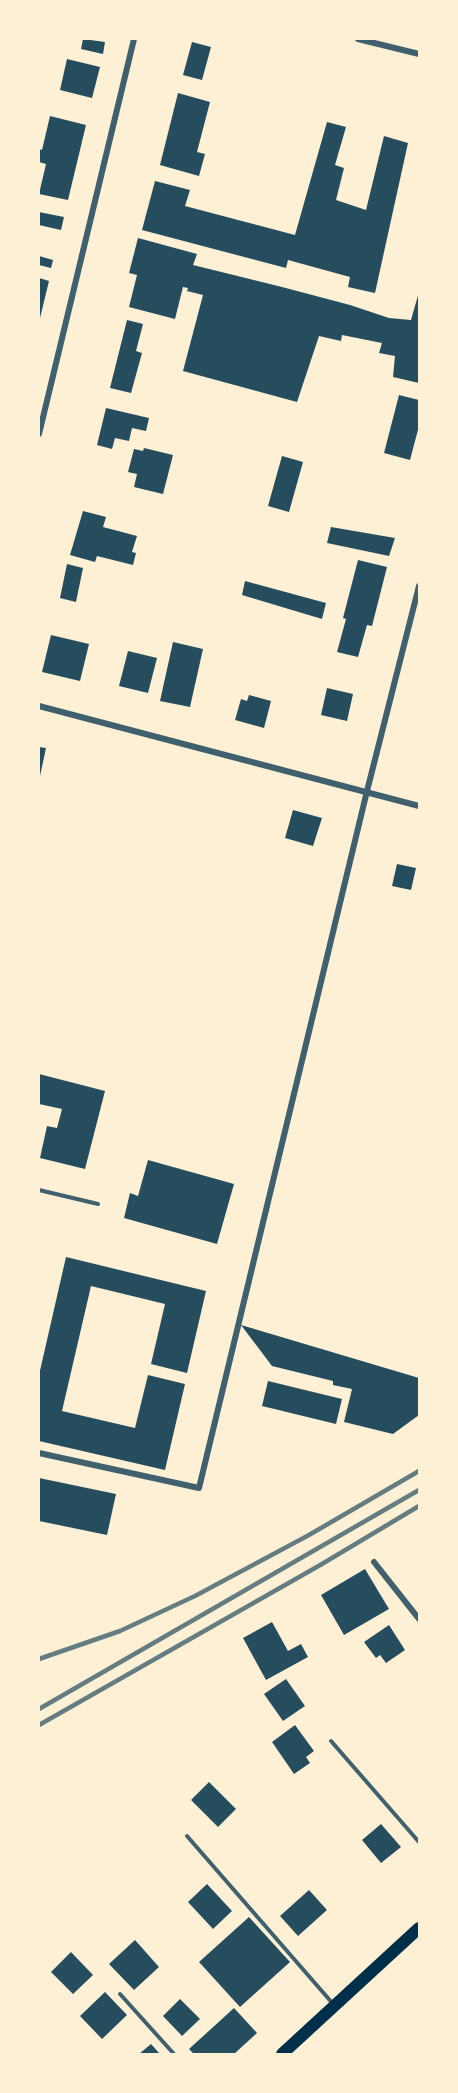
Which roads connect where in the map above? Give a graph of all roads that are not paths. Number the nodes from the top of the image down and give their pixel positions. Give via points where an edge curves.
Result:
1 (134, 39) edge
2 (358, 39) edge
3 (419, 54) edge
4 (39, 434) edge
5 (419, 586) edge
6 (39, 706) edge
7 (367, 791) junction
8 (419, 806) edge
9 (39, 1190) edge
10 (98, 1204) dead end
11 (39, 1453) edge
12 (374, 1562) dead end
13 (419, 1619) edge
14 (331, 1741) dead end
15 (187, 1836) dead end
16 (419, 1842) edge
17 (419, 1928) edge
18 (120, 1994) dead end
19 (335, 2007) junction
20 (174, 2054) edge
21 (282, 2054) edge

1 - 4 street
2 - 3 street
5 - 7 street
6 - 7 street
7 - 8 street
7 - 11 street via 199,1488
9 - 10 lane
12 - 13 street
14 - 16 lane
15 - 19 lane
17 - 19 main road
18 - 20 lane
19 - 21 main road

